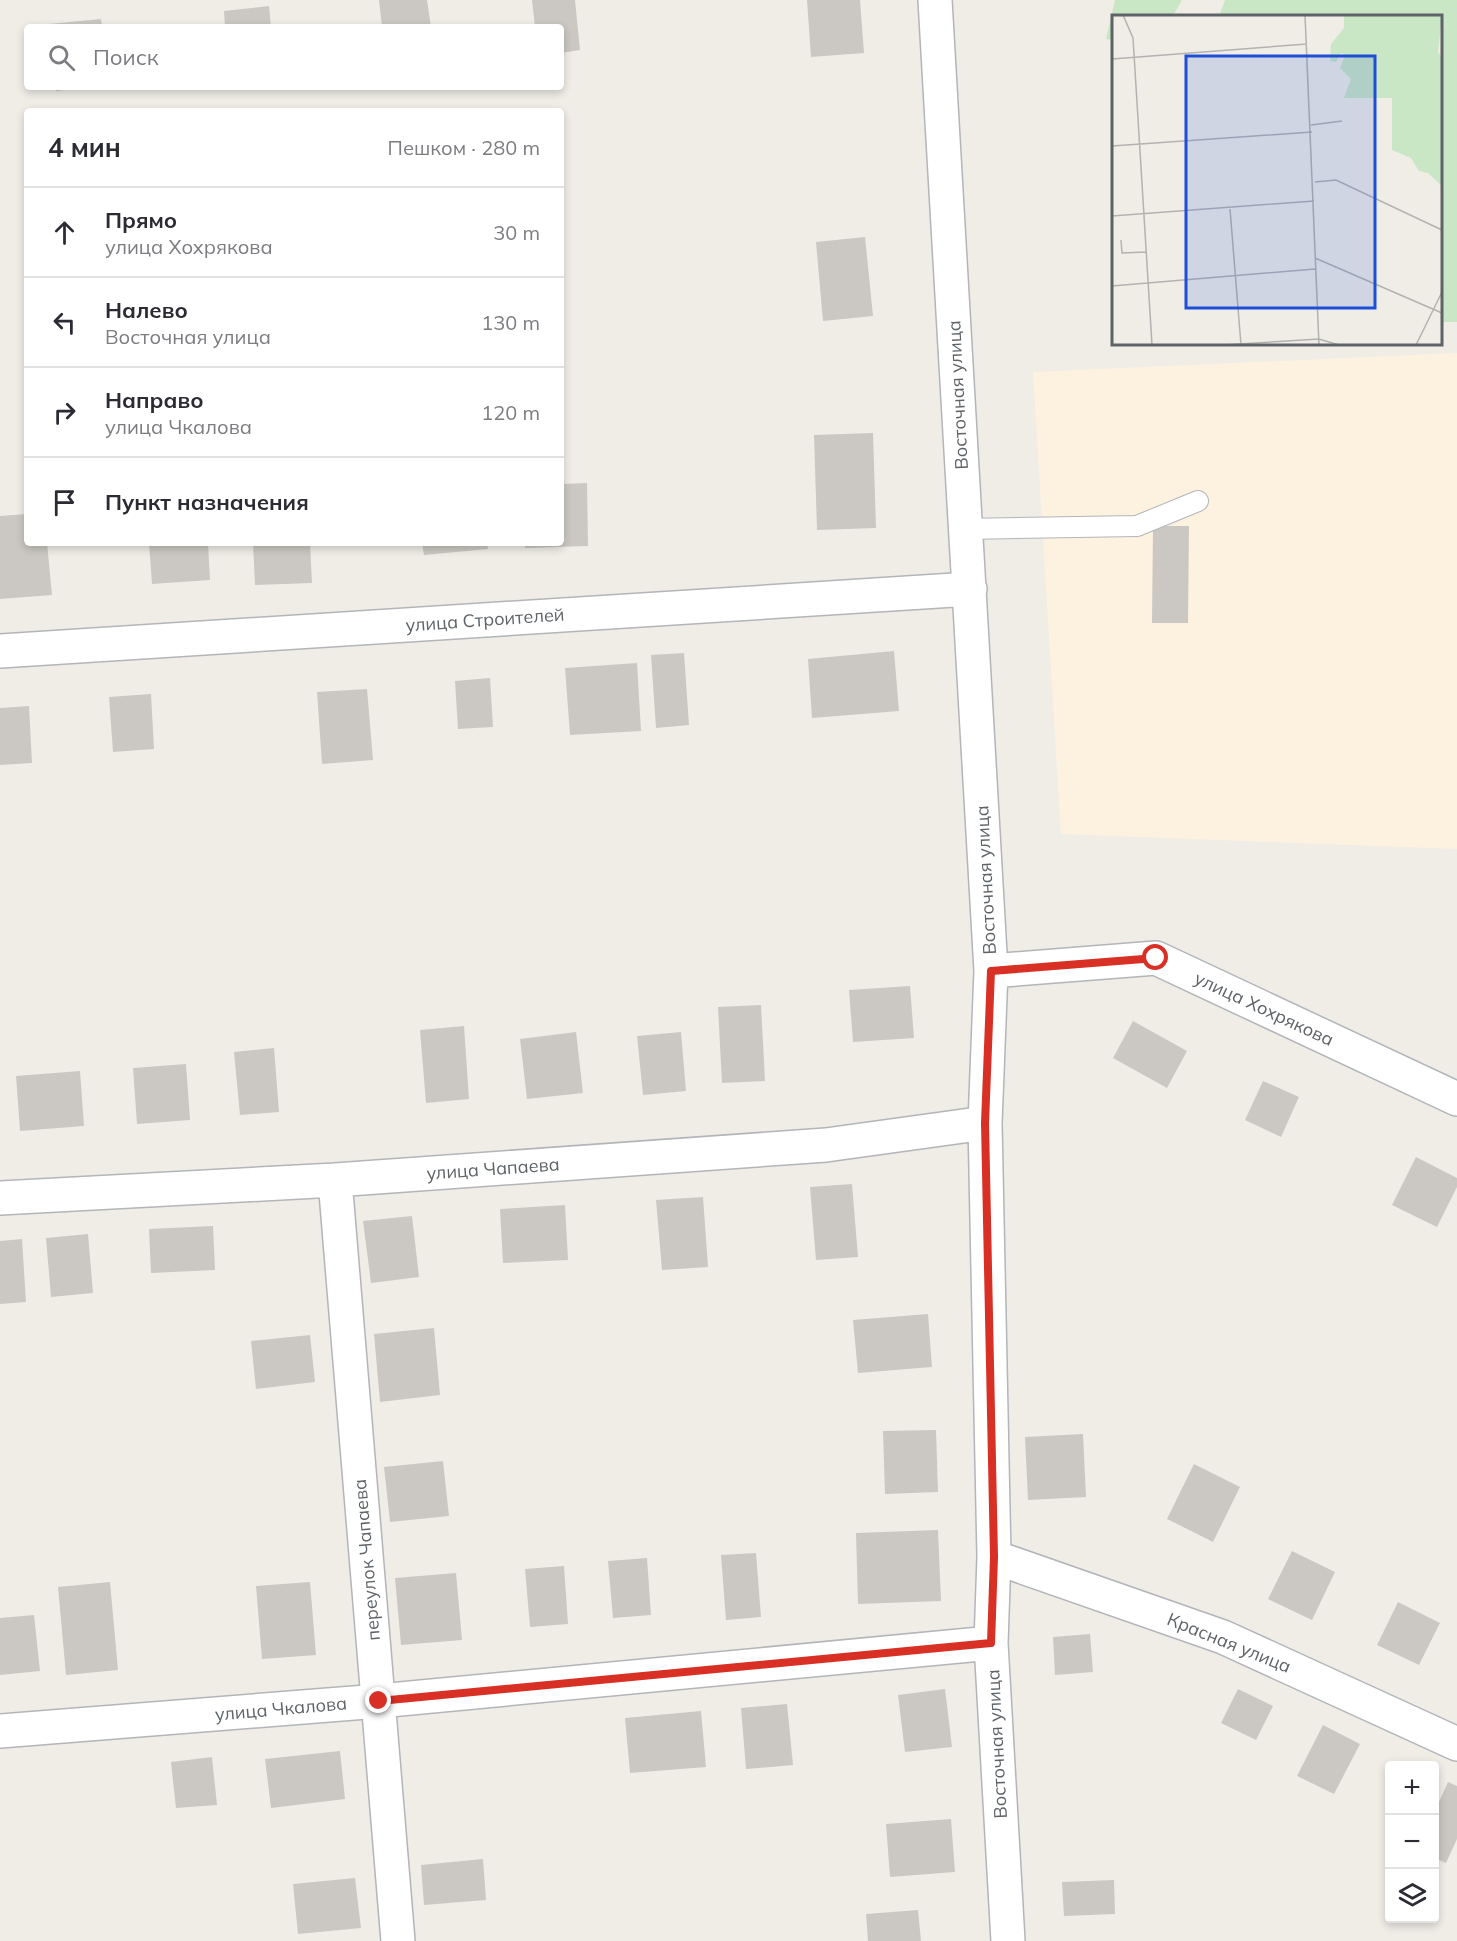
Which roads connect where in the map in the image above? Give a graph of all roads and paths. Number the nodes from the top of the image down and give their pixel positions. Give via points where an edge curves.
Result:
1 (935, 0) edge
2 (1198, 501) dead end
3 (966, 529) junction
4 (970, 590) junction
5 (0, 651) edge
6 (991, 971) junction
7 (1457, 1099) edge
8 (985, 1123) junction
9 (335, 1180) junction
10 (0, 1198) edge
11 (994, 1557) junction
12 (991, 1643) junction
13 (379, 1701) junction
14 (0, 1731) edge
15 (1457, 1744) edge
16 (398, 1941) edge
17 (1008, 1941) edge

1 - 3 street, Восточная улица
2 - 3 lane via 1137,526
3 - 4 street, Восточная улица
4 - 5 street, улица Строителей
4 - 6 street, Восточная улица
6 - 7 street, улица Хохрякова via 1156,958
6 - 8 street, Восточная улица
8 - 9 street, улица Чапаева via 826,1145
8 - 11 street, Восточная улица
9 - 10 street, улица Чапаева
9 - 13 street, переулок Чапаева
11 - 12 street, Восточная улица
11 - 15 street, Красная улица via 1223,1637
12 - 13 street, улица Чкалова
12 - 17 street, Восточная улица
13 - 14 street, улица Чкалова
13 - 16 street, переулок Чапаева

